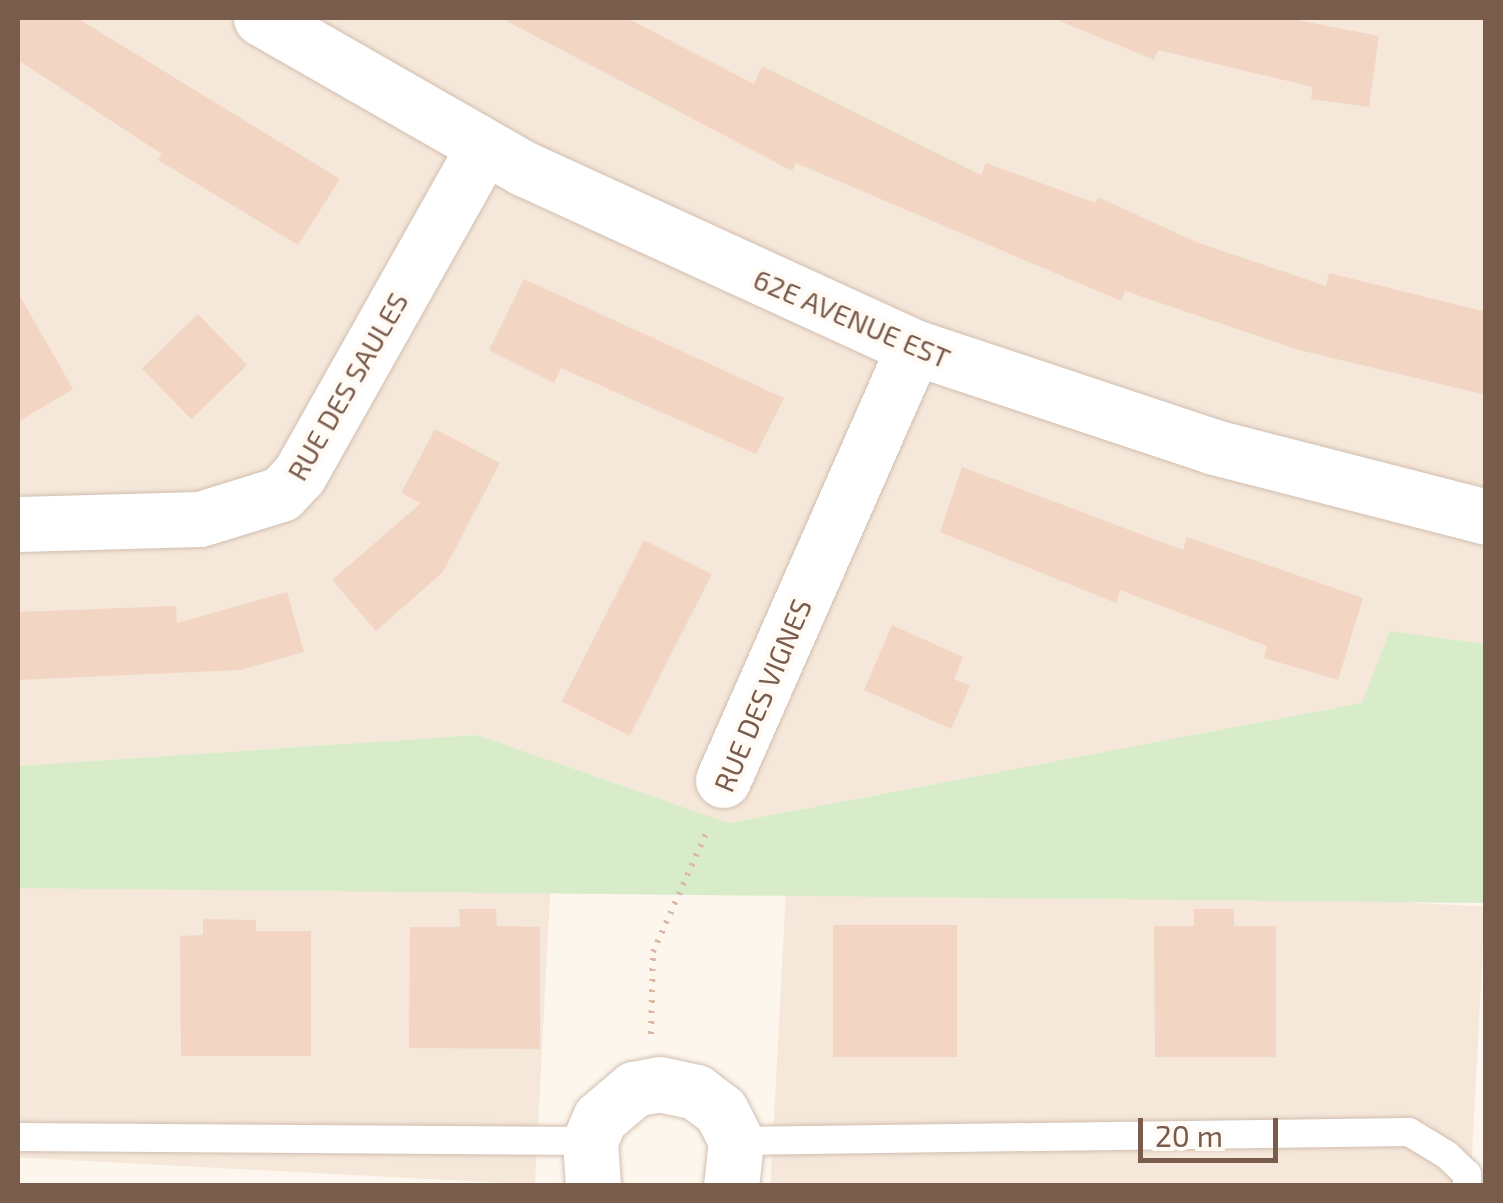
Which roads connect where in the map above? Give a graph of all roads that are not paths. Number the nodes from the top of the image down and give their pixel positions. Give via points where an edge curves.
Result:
1 (260, 18) edge
2 (483, 148) junction
3 (914, 346) junction
4 (1486, 517) edge
5 (18, 524) edge
6 (722, 780) road end
7 (18, 1136) edge
8 (592, 1163) edge
9 (734, 1163) edge
10 (1467, 1186) edge

1 - 2 street, 62E AVENUE EST
2 - 3 street, 62E AVENUE EST
2 - 5 street, RUE DES SAULES via 299,475 281,494 200,519
3 - 4 street, 62E AVENUE EST via 1195,442
3 - 6 street, RUE DES VIGNES
7 - 8 lane
8 - 9 street via 619,1098 659,1084 696,1092 720,1111
9 - 10 lane via 1409,1132 1447,1155 1467,1174

